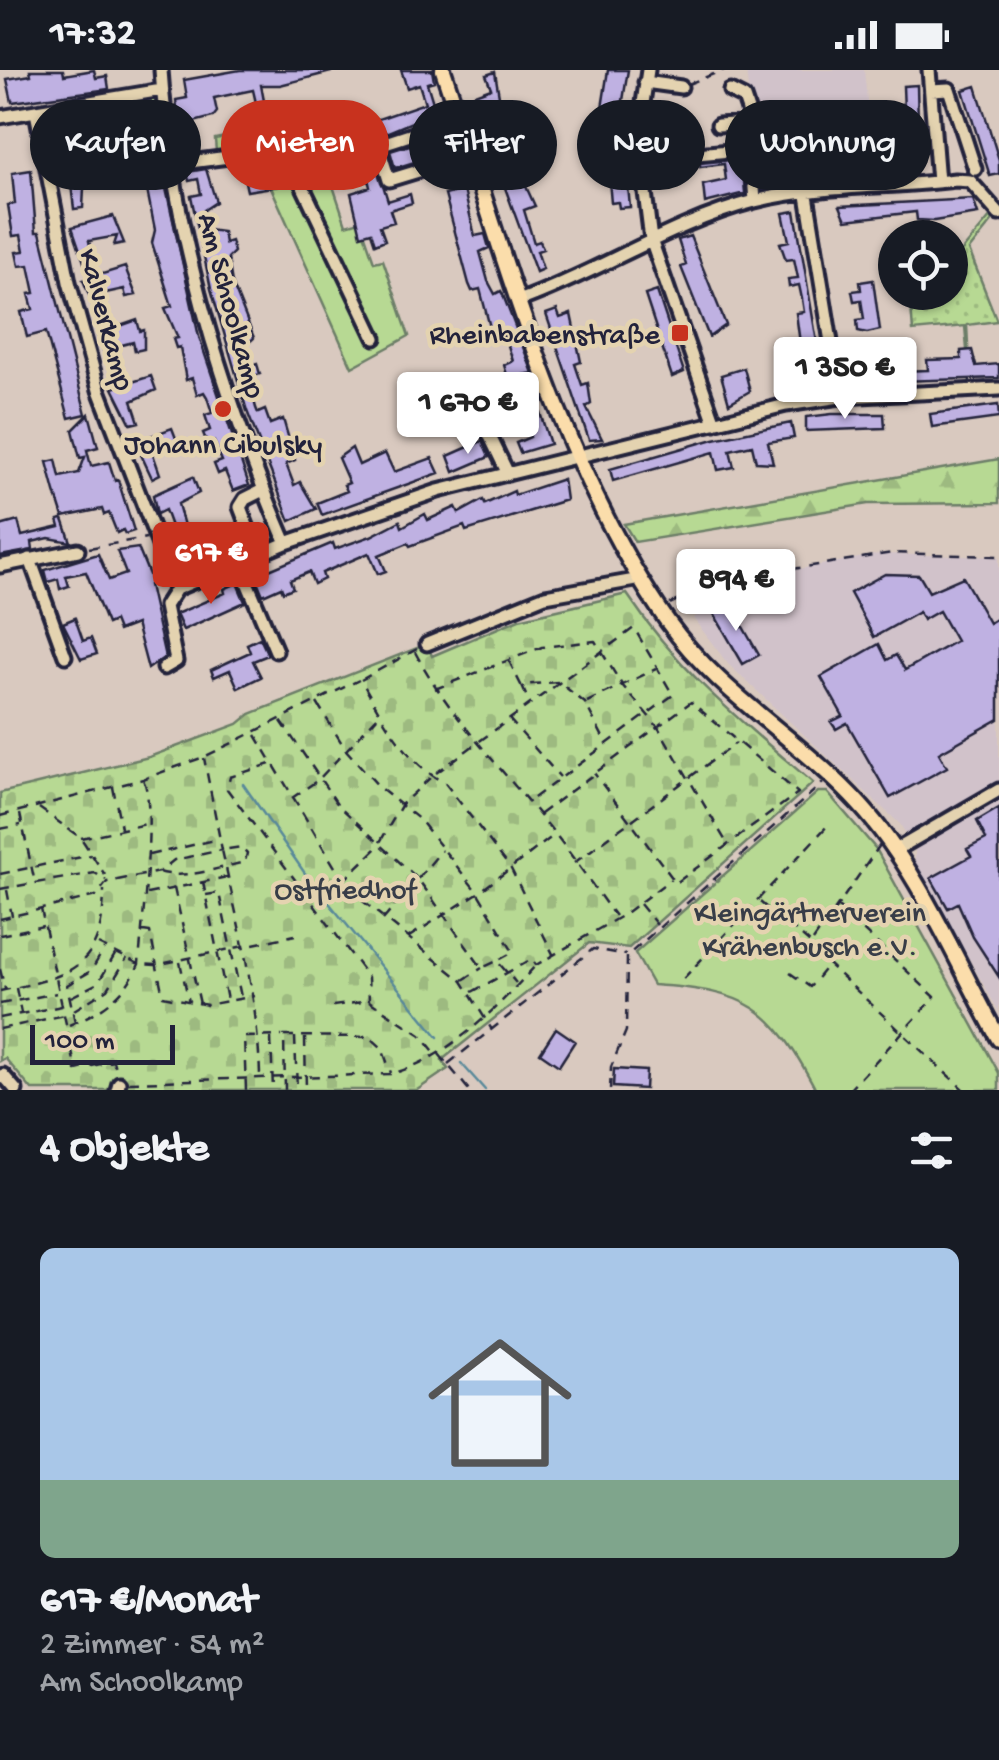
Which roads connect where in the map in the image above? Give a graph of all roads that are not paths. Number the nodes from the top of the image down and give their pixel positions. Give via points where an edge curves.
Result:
1 (161, 70) edge
2 (443, 70) edge
3 (930, 70) edge
4 (647, 76) edge
5 (681, 88) road end
6 (162, 90) junction
7 (730, 90) dead end
8 (931, 90) junction
9 (102, 100) edge
10 (164, 100) edge
11 (453, 100) edge
12 (744, 100) edge
13 (30, 113) edge
14 (0, 118) edge
15 (718, 125) dead end
16 (725, 125) edge
17 (409, 135) edge
18 (201, 161) edge
19 (976, 169) dead end
20 (409, 174) edge
21 (938, 182) junction
22 (52, 190) edge
23 (178, 190) edge
24 (483, 190) edge
25 (754, 190) edge
26 (807, 194) junction
27 (755, 201) junction
28 (999, 214) edge
29 (651, 240) junction
30 (521, 300) junction
31 (375, 338) dead end
32 (999, 389) edge
33 (840, 397) junction
34 (715, 423) junction
35 (470, 430) dead end
36 (578, 458) junction
37 (508, 474) junction
38 (263, 490) junction
39 (286, 544) junction
40 (78, 550) road end
41 (258, 555) junction
42 (30, 559) junction
43 (240, 563) junction
44 (0, 566) edge
45 (638, 573) junction
46 (176, 588) junction
47 (427, 644) road end
48 (276, 651) dead end
49 (65, 656) dead end
50 (164, 668) dead end
51 (999, 790) edge
52 (890, 845) junction
53 (999, 1038) edge
54 (0, 1078) edge
55 (16, 1090) edge

1 - 6 street, Am Schoolkamp
2 - 11 main road
3 - 8 street
4 - 5 street
4 - 29 street via 638,136
6 - 9 street
6 - 10 street, Am Schoolkamp
7 - 12 street
8 - 19 street via 949,89
8 - 21 street
13 - 14 street
15 - 16 street
17 - 20 street via 379,148 389,180
18 - 31 street via 268,152 300,176
21 - 26 street
21 - 28 street via 970,182
22 - 46 street, Kalverkamp via 99,390
23 - 38 street, Am Schoolkamp via 215,352
24 - 30 main road
25 - 27 street
26 - 27 street
26 - 33 street
27 - 29 street
29 - 30 street
29 - 34 street
30 - 36 main road
32 - 33 street
33 - 34 street
34 - 36 street
35 - 37 street via 486,426
36 - 37 street
36 - 45 main road
37 - 39 street via 375,510
38 - 39 street, Am Schoolkamp
38 - 41 street via 240,507
39 - 41 street
40 - 42 street
41 - 43 street
42 - 44 street
42 - 49 street
43 - 46 street
43 - 48 street
45 - 47 street via 545,596
45 - 52 main road via 705,665 832,775
46 - 50 street via 165,606 176,661
51 - 52 street
52 - 53 main road
54 - 55 street

